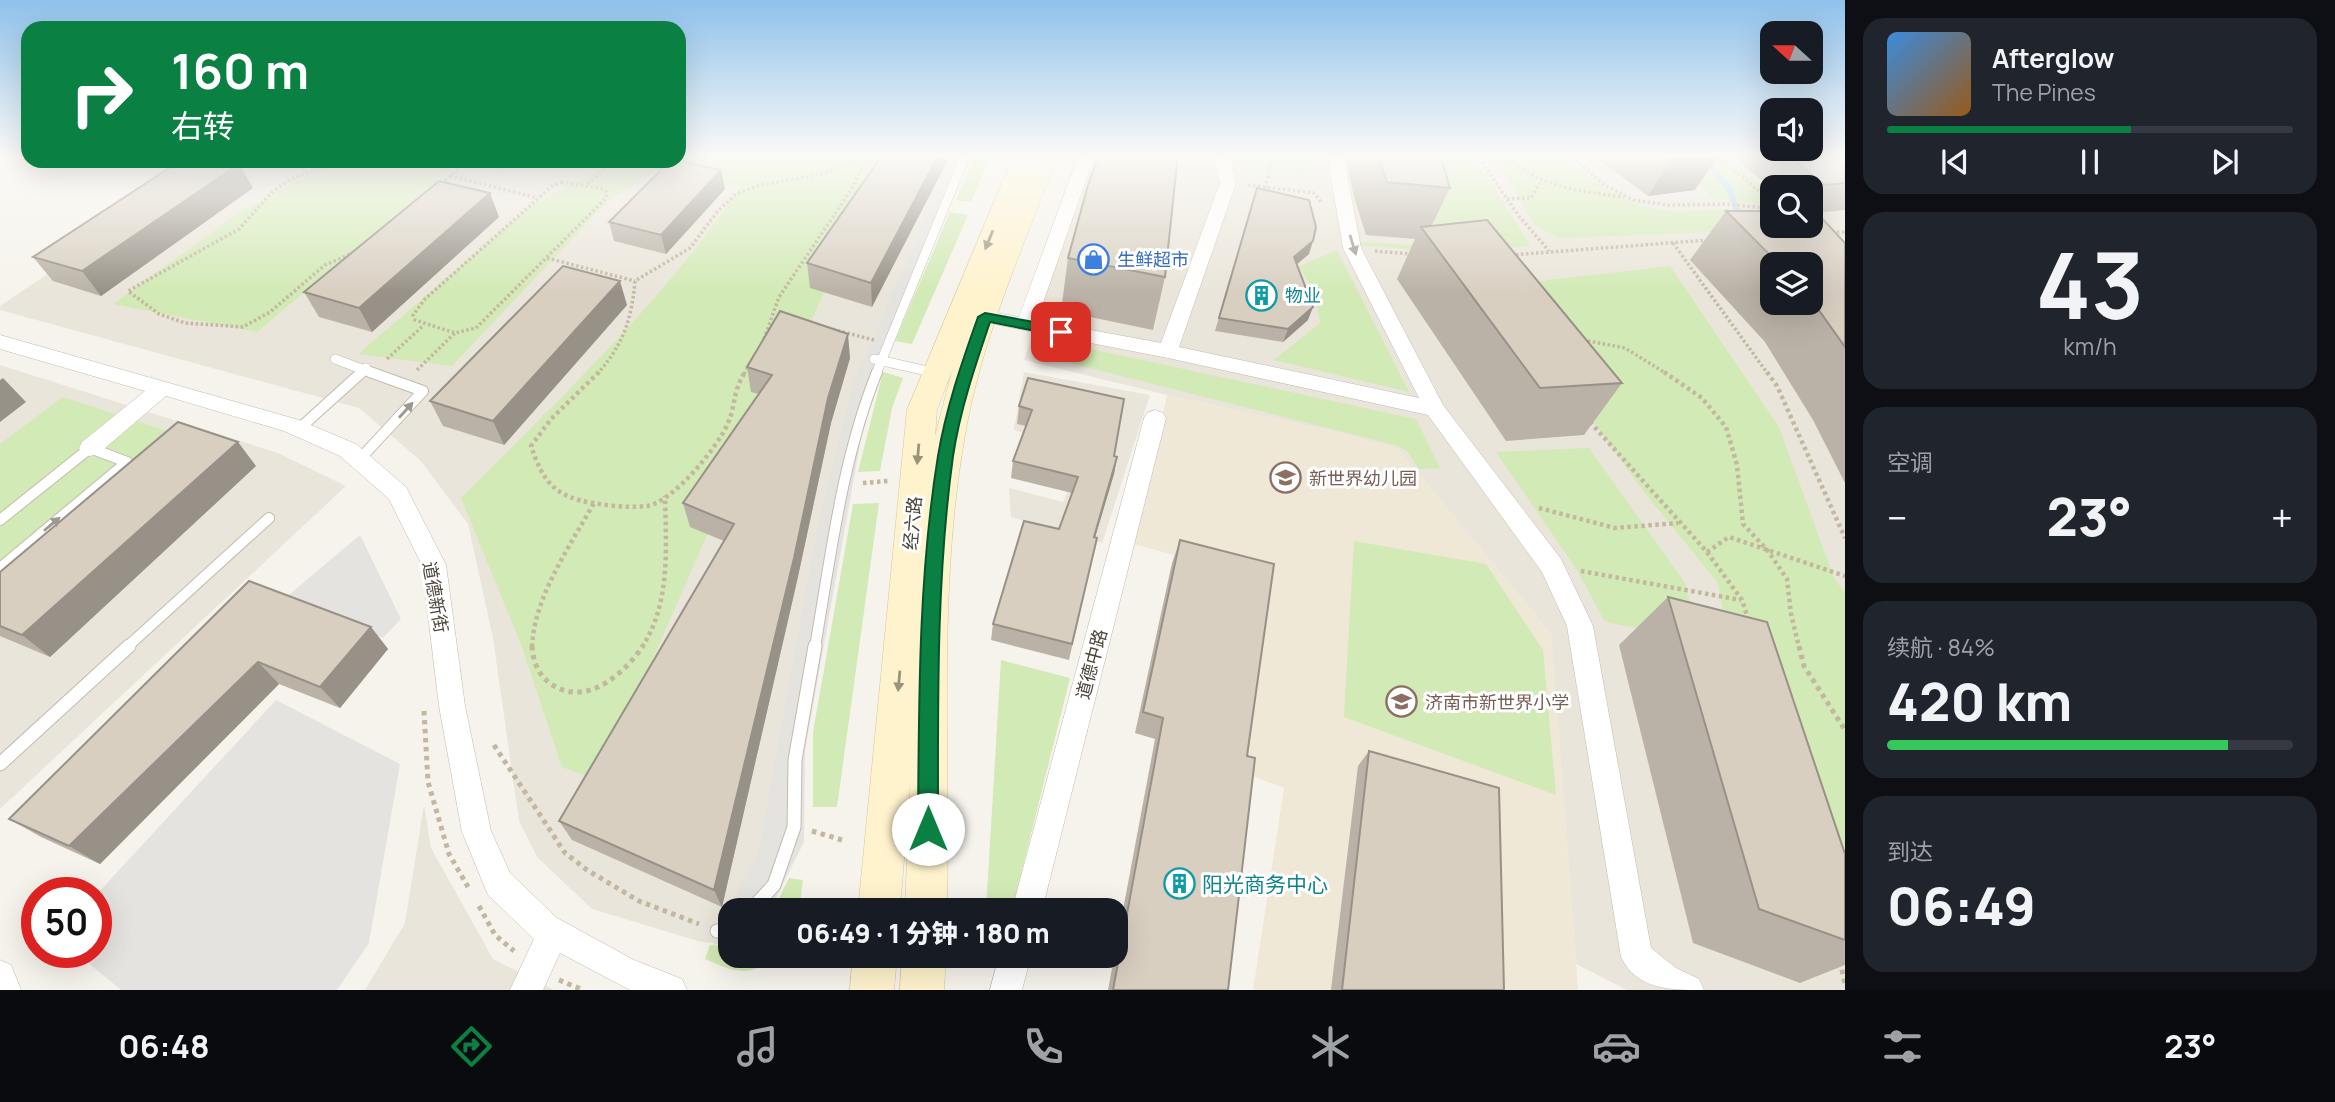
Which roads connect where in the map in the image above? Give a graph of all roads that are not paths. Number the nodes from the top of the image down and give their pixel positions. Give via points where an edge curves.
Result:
1 (947, 200) edge
2 (1007, 200) edge
3 (1030, 200) edge
4 (1071, 200) edge
5 (1222, 200) edge
6 (1343, 200) edge
7 (985, 317) junction
8 (1026, 325) junction
9 (0, 342) edge
10 (1168, 351) junction
11 (335, 359) dead end
12 (877, 359) junction
13 (370, 370) junction
14 (936, 373) junction
15 (161, 389) junction
16 (1436, 409) junction
17 (1155, 418) dead end
18 (300, 428) junction
19 (90, 448) junction
20 (359, 460) junction
21 (269, 518) dead end
22 (0, 520) edge
23 (0, 568) edge
24 (0, 764) edge
25 (762, 898) edge
26 (880, 898) edge
27 (926, 898) edge
28 (1030, 898) edge
29 (553, 933) junction
30 (874, 968) edge
31 (923, 968) edge
32 (1012, 968) edge
33 (0, 976) edge
34 (531, 980) edge
35 (5, 990) edge
36 (671, 990) edge
37 (872, 990) edge
38 (922, 990) edge
39 (1006, 990) edge
40 (1688, 990) edge

1 - 12 lane
2 -> 14 main road, 经六路
3 - 7 main road, 经六路
4 - 8 street
5 - 10 street
6 -> 16 street via 1352,248
7 - 8 street
7 - 27 main road, 经六路 via 946,454 934,555
8 - 10 street
9 - 15 street, 道德新街
10 - 16 street
11 - 13 lane
12 - 14 lane
12 - 25 lane via 845,484 795,760 794,827 774,885
13 - 18 lane
20 -> 13 lane via 423,391
14 -> 26 main road, 经六路 via 922,410
15 - 18 street, 道德新街
15 - 19 street
16 - 40 street via 1552,566 1580,626 1637,957
17 - 28 street, 道德中路
18 - 20 street, 道德新街 via 348,450
19 - 22 lane
23 -> 19 lane via 127,462
20 - 29 street, 道德新街 via 398,493 434,565 452,706 477,832 499,884
21 - 24 lane
29 - 34 street
29 - 36 street, 道德新街 via 625,972
30 - 37 main road
31 - 38 main road
32 - 39 street
33 - 35 street

